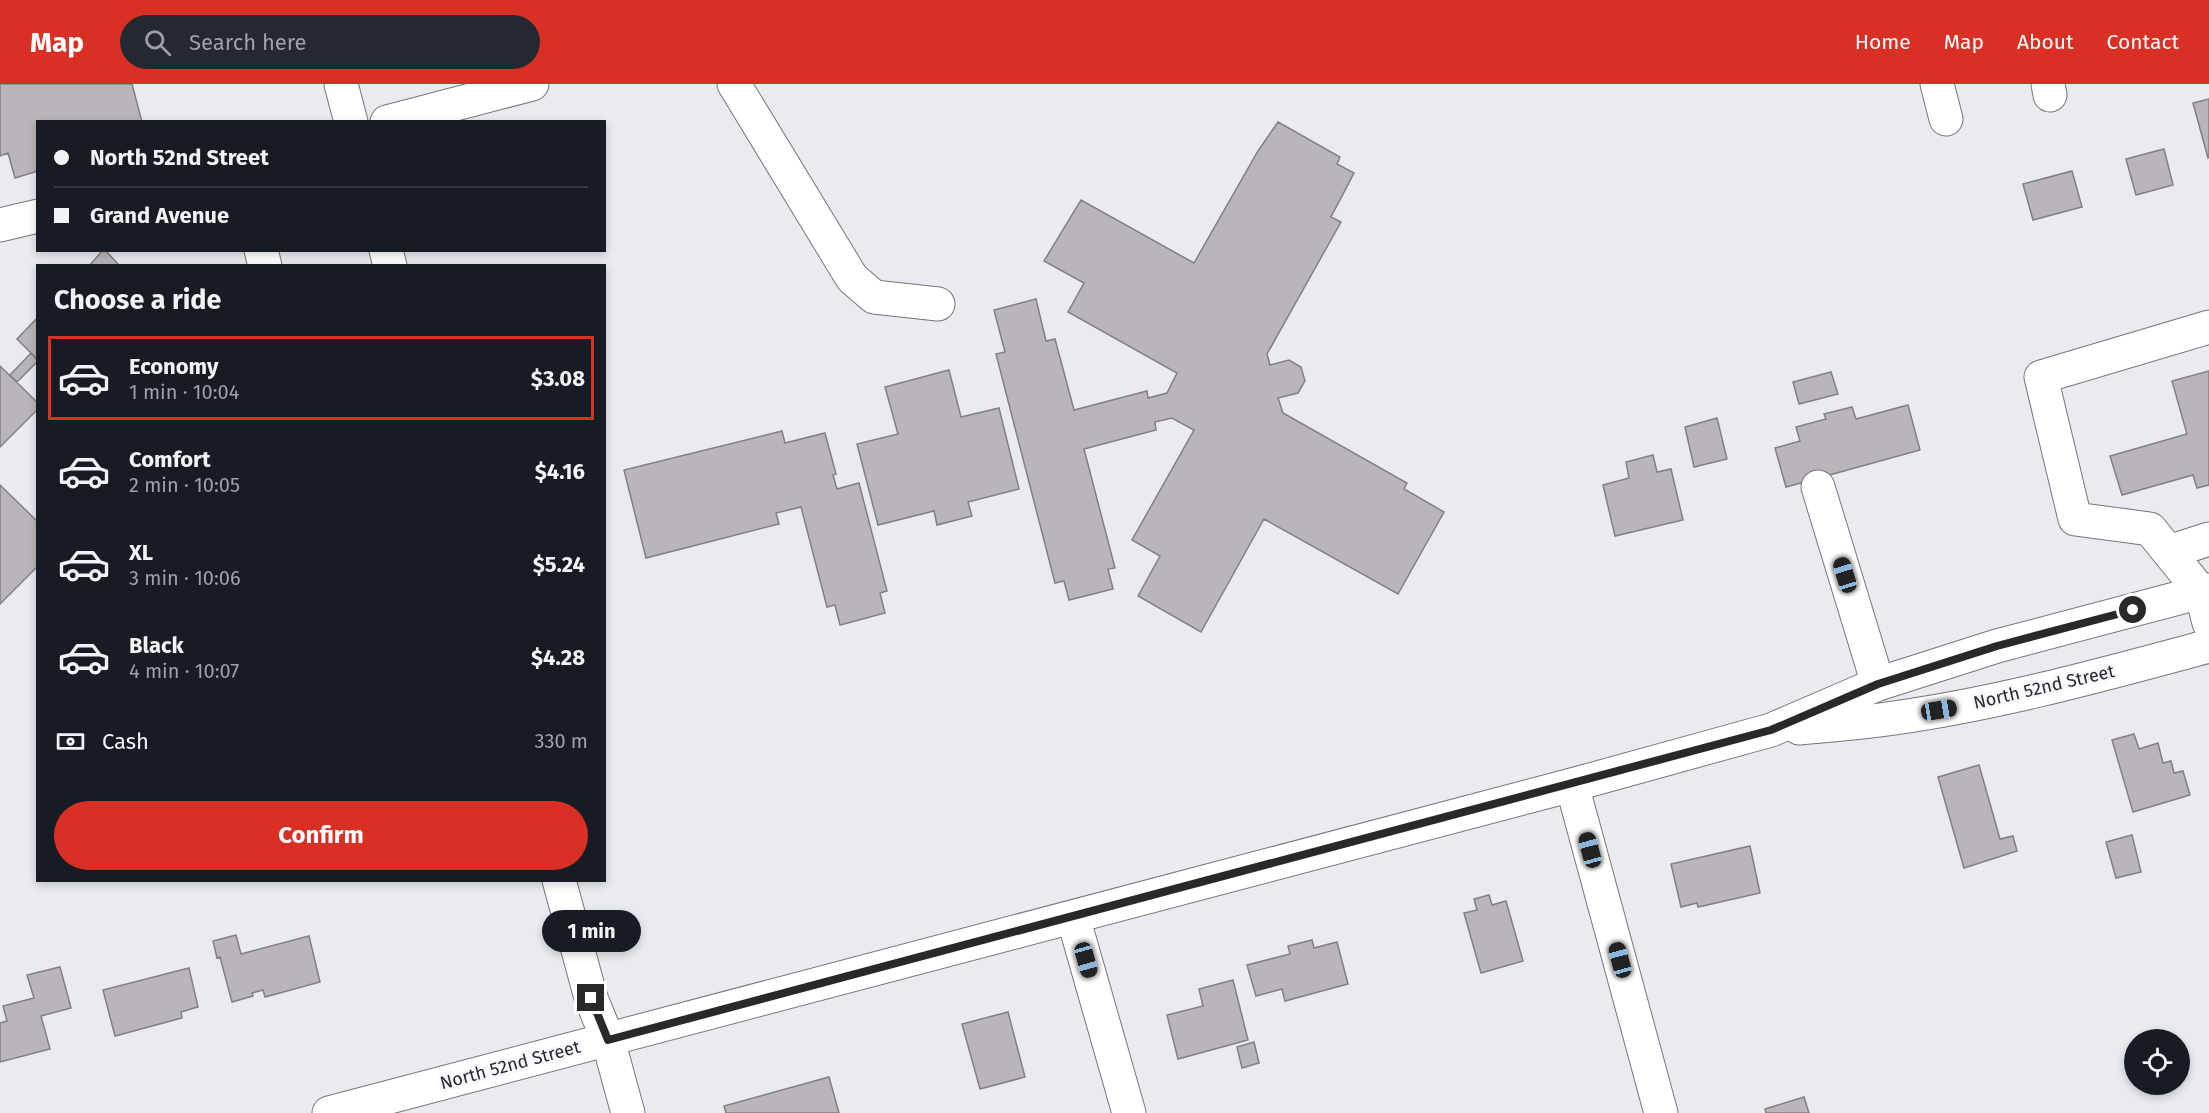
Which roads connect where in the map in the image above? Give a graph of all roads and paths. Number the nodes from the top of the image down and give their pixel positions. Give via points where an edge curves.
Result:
1 (341, 84) edge
2 (532, 84) edge
3 (734, 84) edge
4 (1937, 84) edge
5 (1946, 119) dead end
6 (350, 120) edge
7 (395, 120) edge
8 (36, 216) edge
9 (0, 225) edge
10 (938, 304) dead end
11 (2209, 327) edge
12 (1818, 487) dead end
13 (2209, 539) edge
14 (2169, 552) junction
15 (2205, 591) edge
16 (2209, 624) edge
17 (2209, 646) edge
18 (1878, 684) junction
19 (1771, 730) junction
20 (1572, 785) junction
21 (560, 882) edge
22 (1073, 917) junction
23 (608, 1040) junction
24 (329, 1113) edge
25 (628, 1113) edge
26 (1129, 1113) edge
27 (1661, 1113) edge

1 - 6 main road
2 - 7 main road
3 - 10 main road via 852,278 874,297
4 - 5 main road
8 - 9 main road
11 - 14 main road via 2041,377 2075,519 2150,529
12 - 18 main road
13 - 14 main road
14 - 15 main road
15 - 16 main road
15 - 18 main road, North 52nd Street via 1997,646
17 - 19 main road, North 52nd Street via 2079,681 1962,706 1872,721
18 - 19 main road, North 52nd Street
19 - 20 main road, North 52nd Street
20 - 22 main road, North 52nd Street
20 - 27 main road
21 - 23 main road via 591,998
22 - 23 main road, North 52nd Street
22 - 26 main road
23 - 24 main road, North 52nd Street
23 - 25 main road

